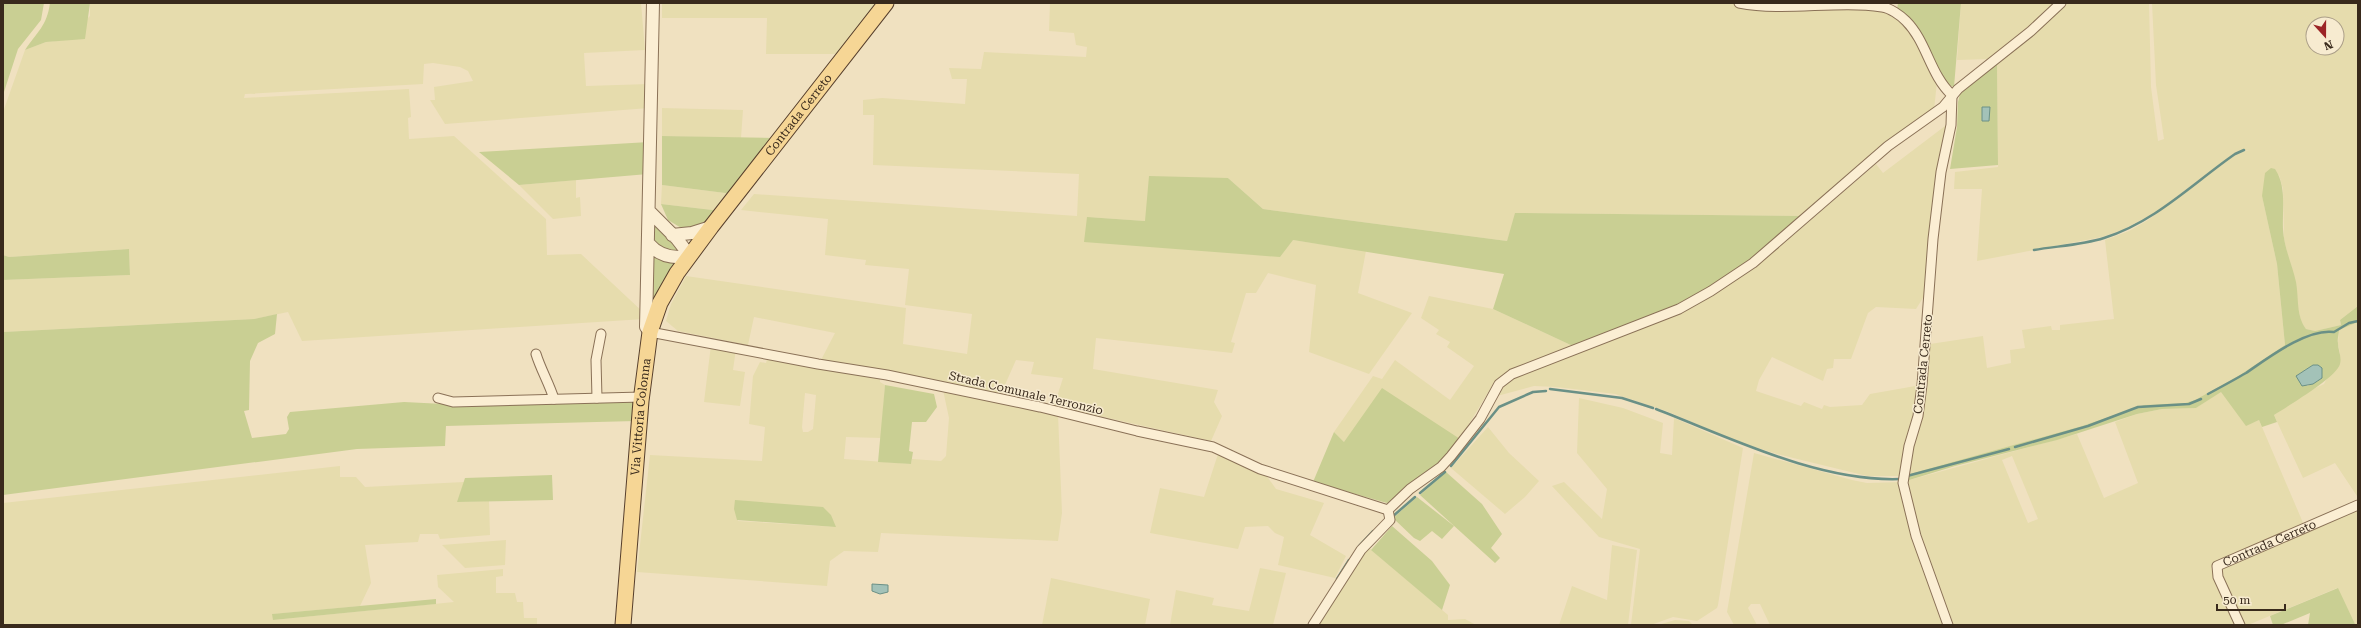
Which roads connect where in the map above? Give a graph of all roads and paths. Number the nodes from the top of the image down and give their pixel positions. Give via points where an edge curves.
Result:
1 (653, 3) edge
2 (886, 3) edge
3 (1739, 3) edge
4 (2061, 3) edge
5 (1952, 95) junction
6 (649, 211) junction
7 (711, 227) junction
8 (672, 235) junction
9 (649, 244) junction
10 (690, 256) junction
11 (650, 332) junction
12 (601, 334) dead end
13 (536, 354) dead end
14 (642, 397) junction
15 (438, 398) dead end
16 (597, 398) junction
17 (554, 399) junction
18 (2358, 505) edge
19 (1388, 510) junction
20 (623, 625) edge
21 (1313, 625) edge
22 (1948, 625) edge
23 (2240, 625) edge

1 - 6 street
2 - 7 main road, Contrada Cerreto
3 - 5 street via 1772,6 1851,5 1889,9 1910,25 1942,86
4 - 5 street via 2031,31
5 - 19 street via 1942,107 1888,146 1753,263 1711,292 1672,312 1512,374 1499,384 1480,419 1451,456
5 - 22 street, Contrada Cerreto via 1951,125 1941,172 1933,239 1922,385 1903,483 1916,536
6 - 8 street
6 - 9 street
7 - 8 street via 692,233
7 - 10 main road, Via Vittoria Colonna
8 - 10 street
9 - 10 street via 664,255 677,258
9 - 11 street via 646,327
10 - 11 main road, Via Vittoria Colonna via 670,285
11 - 14 main road, Via Vittoria Colonna
11 - 19 street, Strada Comunale Terronzio via 894,376 1213,447 1260,469
12 - 16 street via 596,360
13 - 17 street via 541,369 548,378
14 - 16 street
14 - 20 main road, Via Vittoria Colonna
15 - 17 street via 453,402
16 - 17 street
18 - 23 street, Contrada Cerreto via 2218,566 2218,577
19 - 21 street via 1390,520 1361,550

